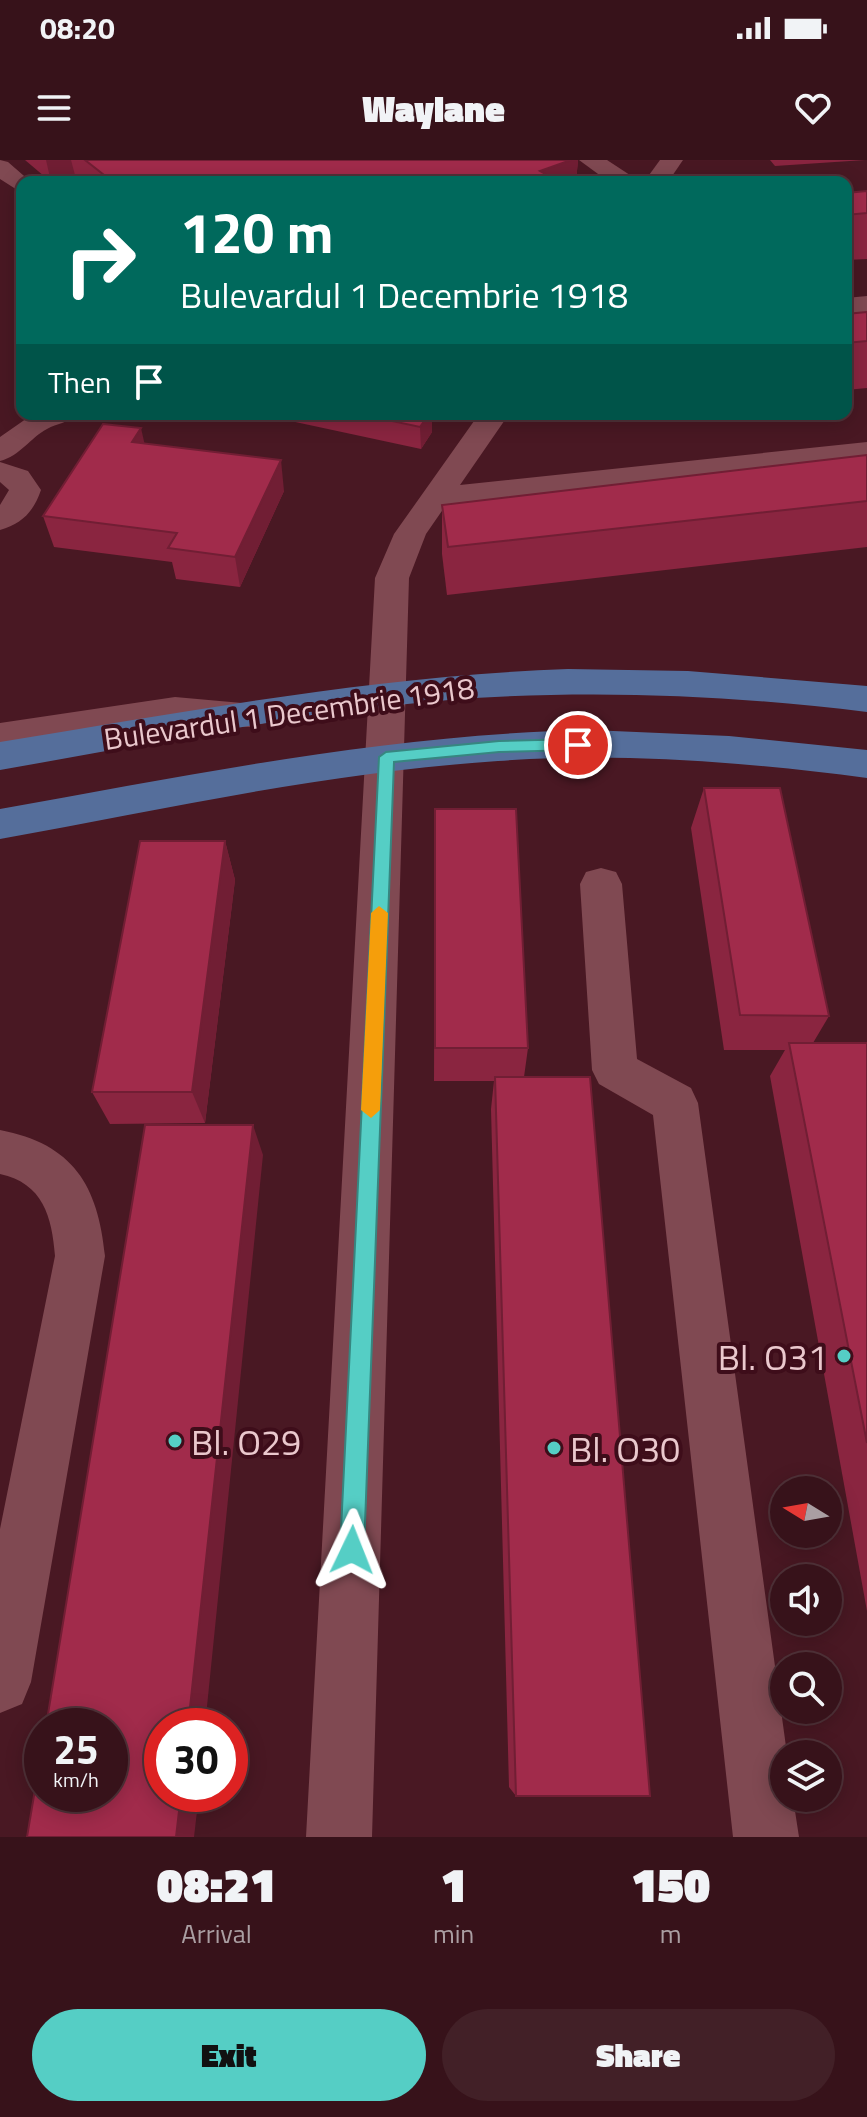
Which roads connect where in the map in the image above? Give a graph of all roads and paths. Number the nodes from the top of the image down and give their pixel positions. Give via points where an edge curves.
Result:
1 (590, 160) edge
2 (0, 167) edge
3 (619, 176) edge
4 (16, 181) edge
5 (46, 420) edge
6 (490, 420) edge
7 (867, 451) edge
8 (3, 465) edge
9 (436, 497) junction
10 (1, 520) edge
11 (387, 694) junction
12 (867, 699) edge
13 (257, 715) junction
14 (0, 736) edge
15 (0, 756) edge
16 (386, 757) junction
17 (867, 764) edge
18 (0, 824) edge
19 (601, 884) dead end
20 (0, 1152) edge
21 (0, 1682) edge
22 (339, 1837) edge
23 (766, 1837) edge

1 - 3 street
2 - 4 street
5 - 8 street
6 - 9 street
7 - 9 street
8 - 10 street via 25,490 20,505
9 - 11 street via 410,534 392,578
11 - 12 main road, Bulevardul 1 Decembrie 1918 via 490,685 645,683
11 - 13 main road, Bulevardul 1 Decembrie 1918
11 - 16 street
13 - 14 street via 175,710
13 - 15 main road, Bulevardul 1 Decembrie 1918
16 - 17 main road, Bulevardul 1 Decembrie 1918 via 578,745 714,749
16 - 18 main road, Bulevardul 1 Decembrie 1918
16 - 22 street
19 - 23 street via 615,1070 675,1103
20 - 21 street via 16,1154 61,1185 73,1205 80,1256

